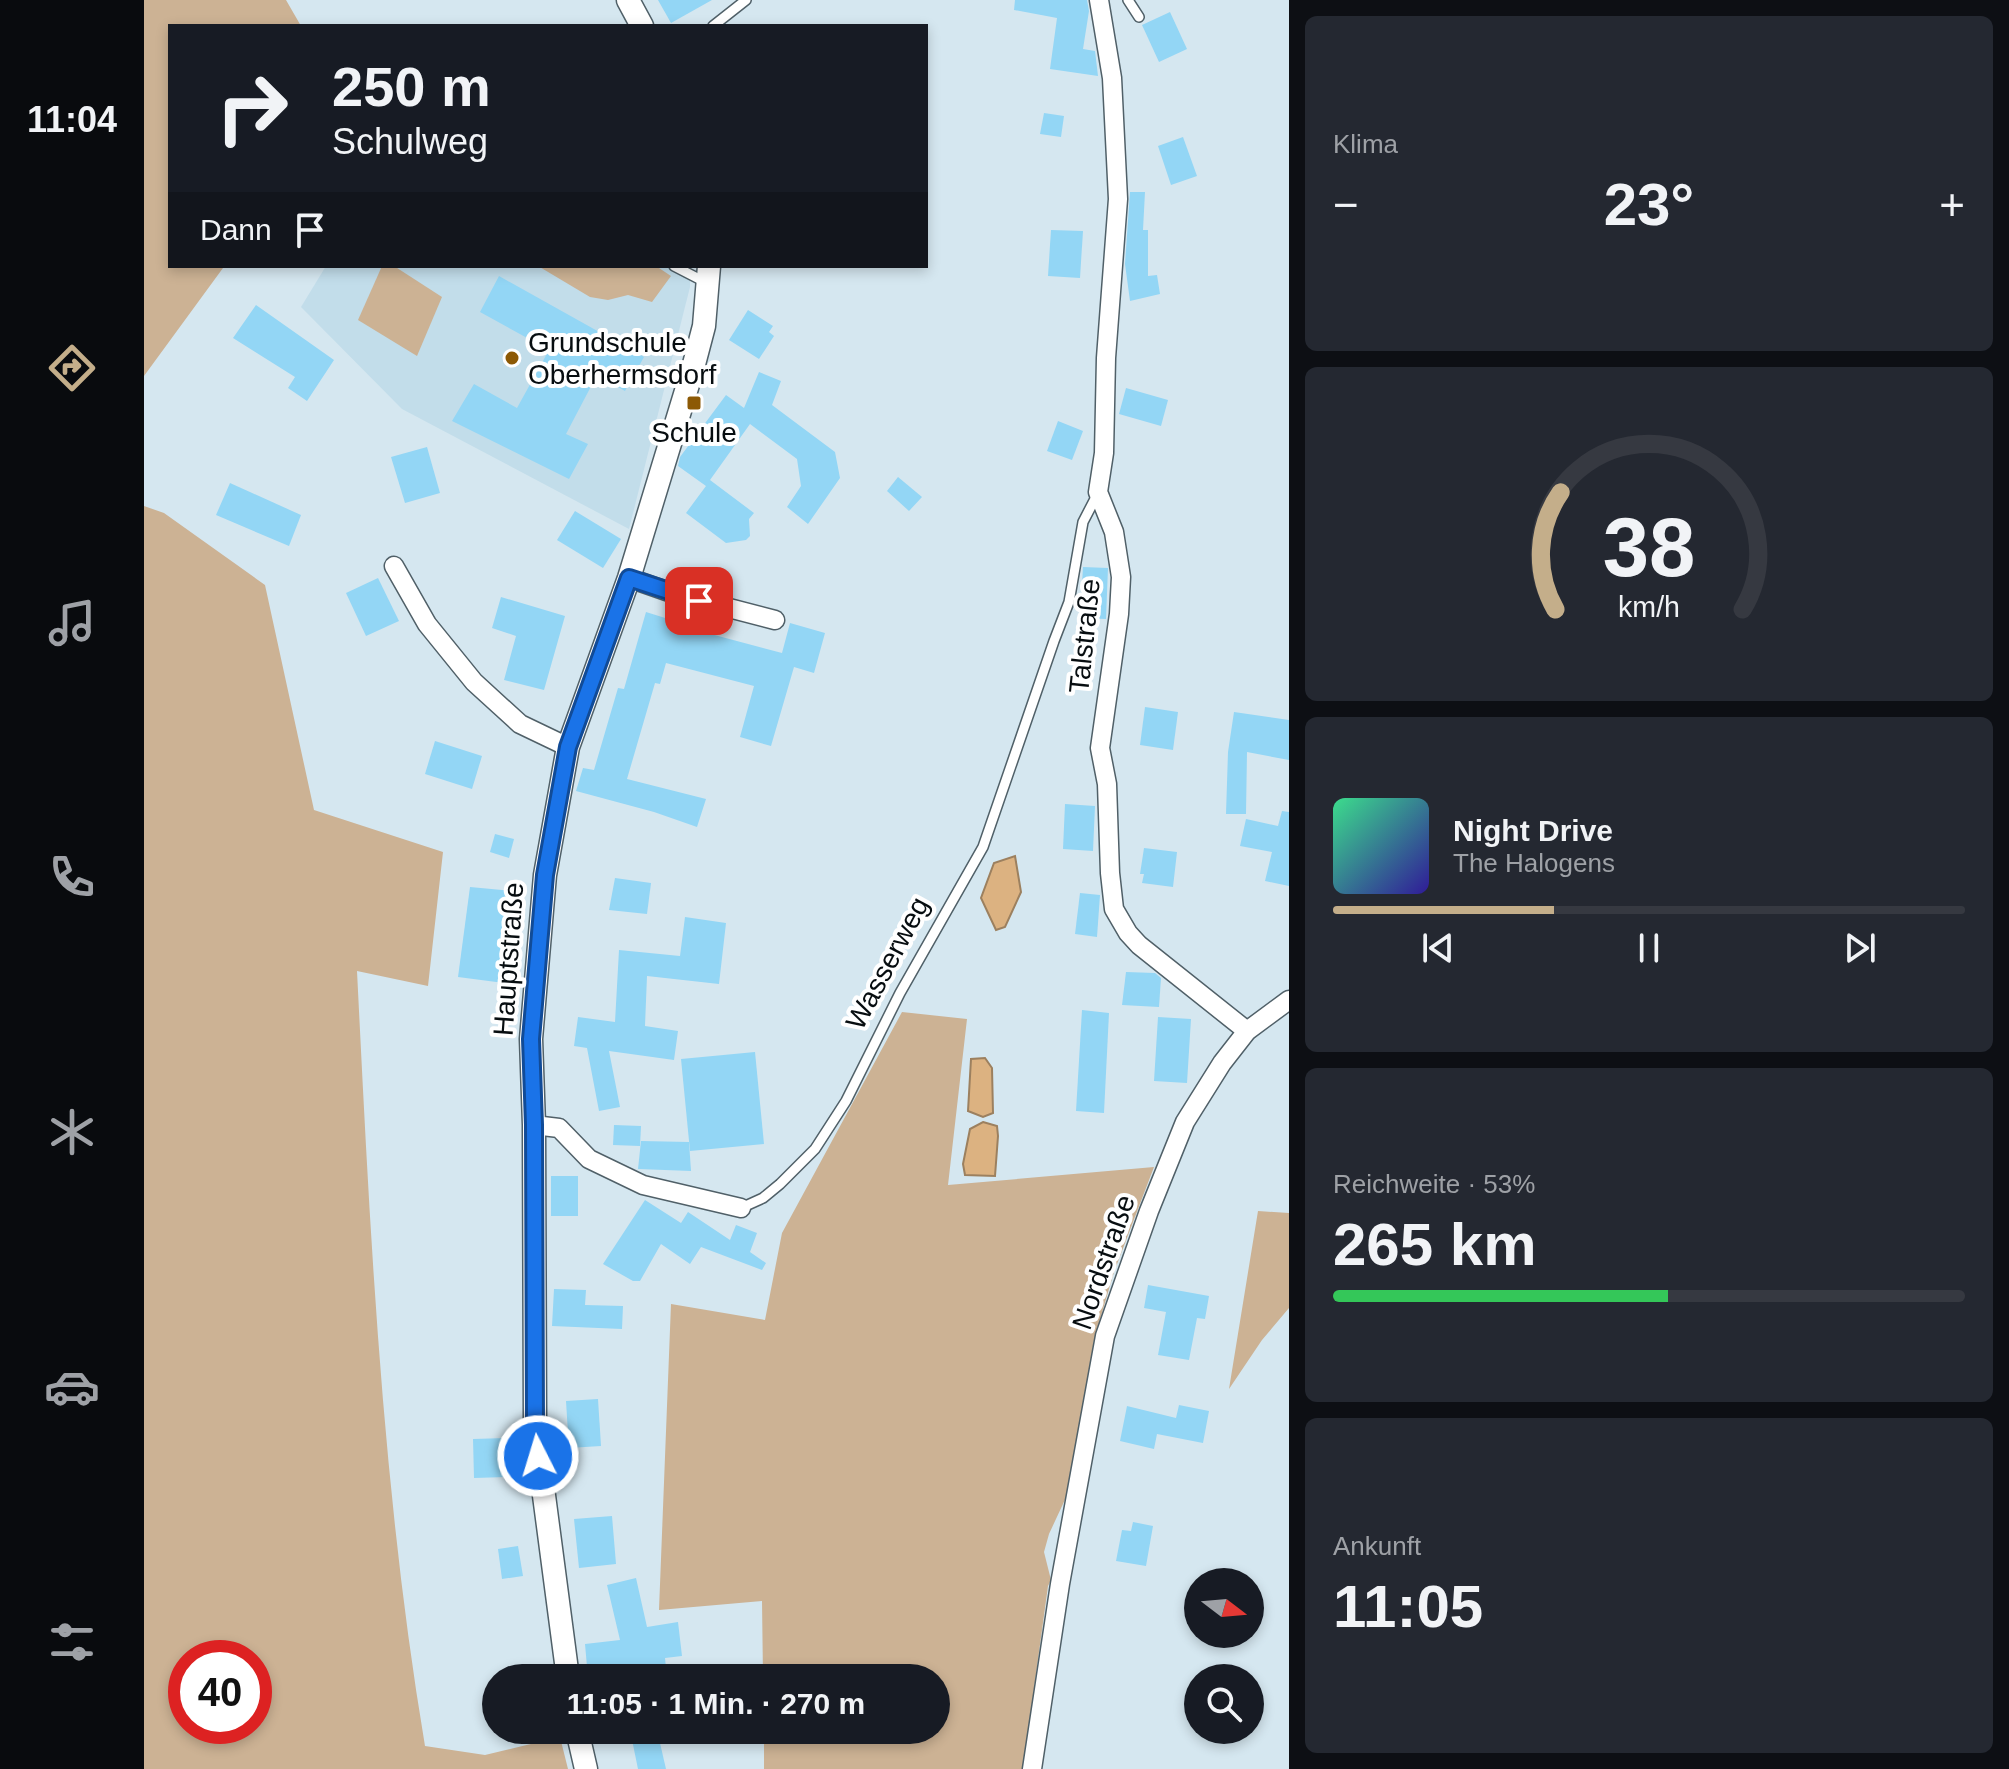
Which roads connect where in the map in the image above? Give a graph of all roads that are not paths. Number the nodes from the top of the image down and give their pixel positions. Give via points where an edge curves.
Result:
1 (628, 0) edge
2 (746, 0) edge
3 (1099, 0) edge
4 (1128, 0) edge
5 (1139, 17) dead end
6 (641, 24) edge
7 (716, 24) edge
8 (682, 268) edge
9 (709, 275) edge
10 (1098, 492) junction
11 (394, 566) dead end
12 (629, 578) junction
13 (775, 620) dead end
14 (568, 747) junction
15 (1289, 1000) edge
16 (1247, 1031) junction
17 (534, 1125) junction
18 (741, 1208) joint
19 (566, 1664) edge
20 (1032, 1769) edge

1 - 6 street
2 - 7 lane
3 - 10 street via 1112,78 1118,199
4 - 5 lane
8 - 9 lane
9 - 12 street, Hauptstraße via 693,368
10 - 16 street, Talstraße via 1114,532 1121,577 1100,748 1114,909 1139,945
10 - 18 lane, Wasserweg via 1083,522 1069,602 983,847 815,1149 763,1198
11 - 14 street via 427,624 474,682 520,724
12 - 13 street
12 - 14 street, Hauptstraße
14 - 17 street, Hauptstraße via 536,963 531,1039
15 - 16 street, Nordstraße
16 - 20 street, Nordstraße via 1185,1122 1105,1336
17 - 18 street, Wasserweg via 559,1128 589,1159 643,1185
17 - 19 street, Hauptstraße via 535,1427

